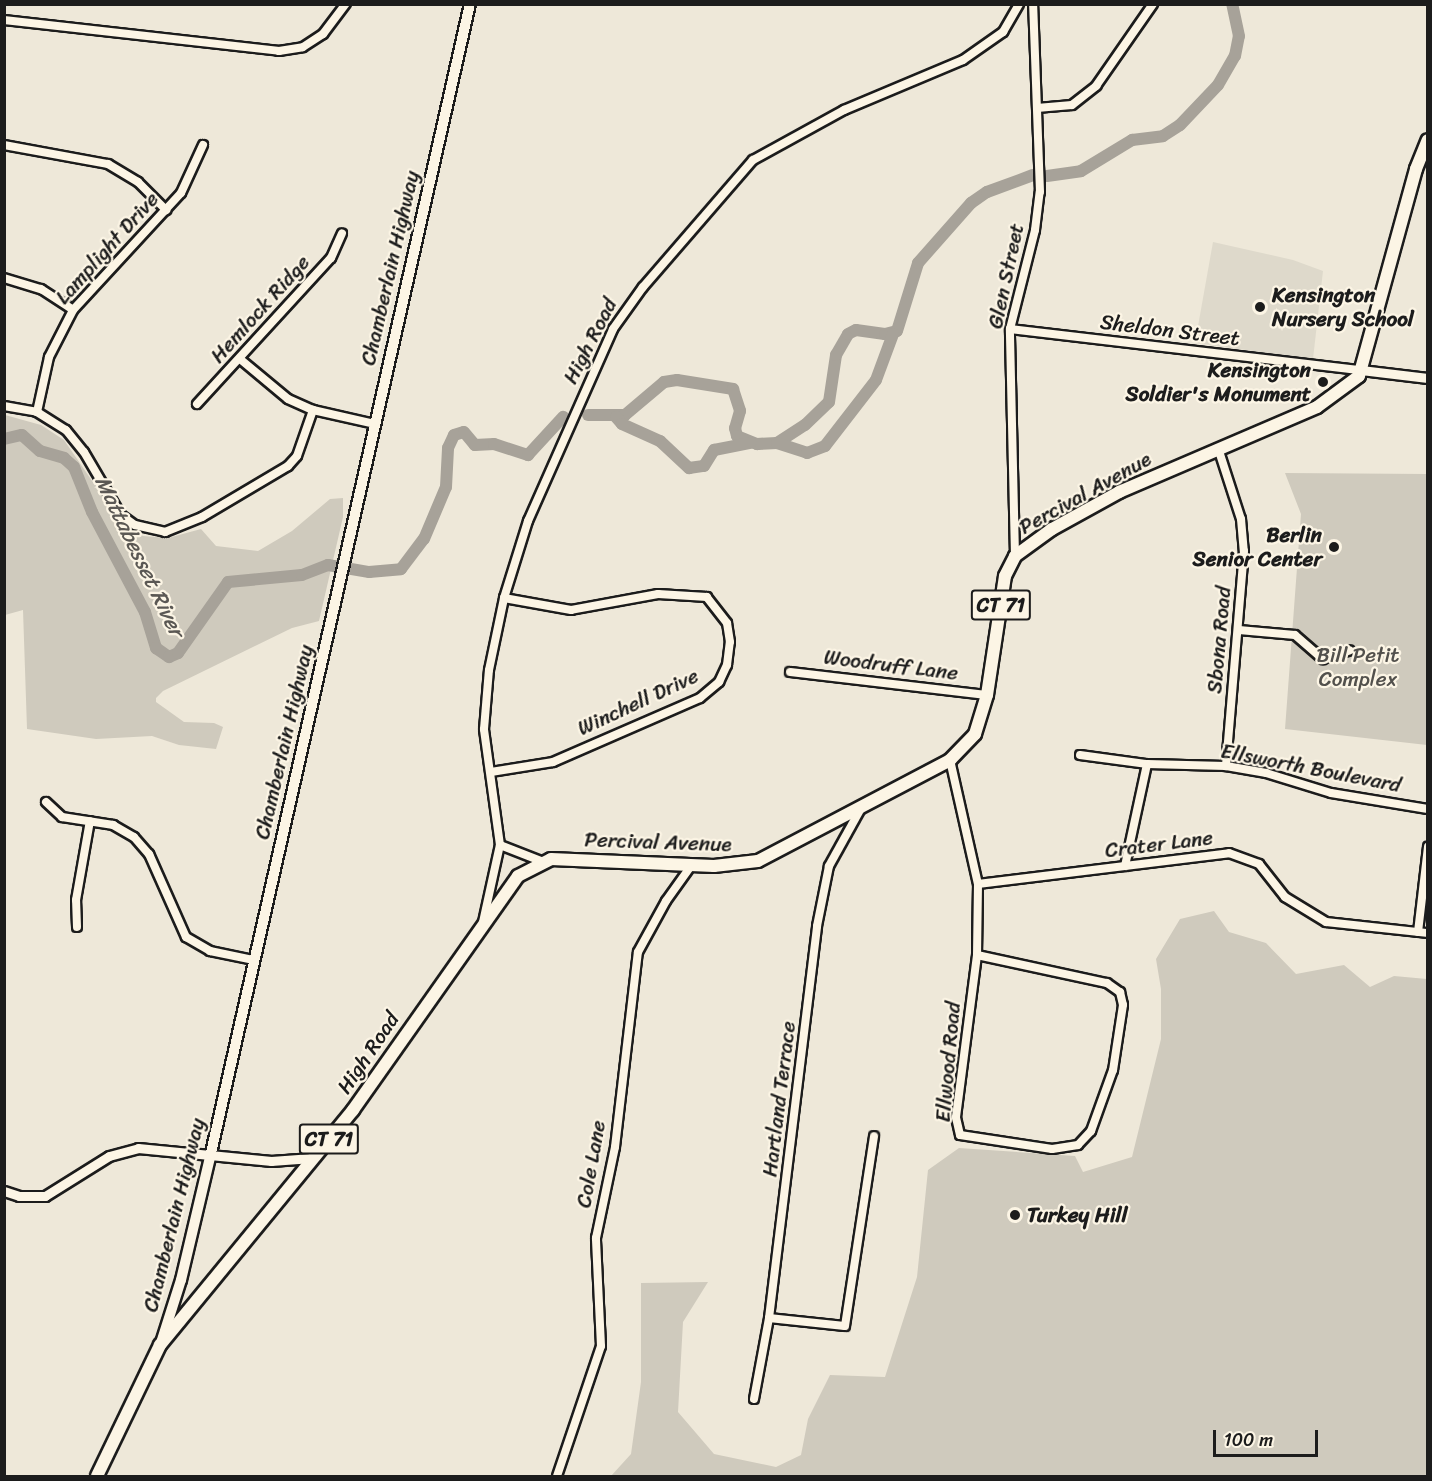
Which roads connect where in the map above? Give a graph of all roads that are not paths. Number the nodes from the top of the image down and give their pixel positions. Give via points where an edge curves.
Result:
1 (346, 4) edge
2 (470, 4) edge
3 (1019, 4) edge
4 (1033, 4) edge
5 (1153, 4) edge
6 (4, 20) edge
7 (1037, 108) junction
8 (1428, 140) edge
9 (4, 146) edge
10 (203, 146) dead end
11 (1422, 170) edge
12 (166, 210) junction
13 (342, 233) dead end
14 (4, 278) edge
15 (73, 310) junction
16 (1010, 329) junction
17 (240, 359) junction
18 (1361, 370) junction
19 (1428, 378) edge
20 (197, 404) dead end
21 (4, 406) edge
22 (313, 410) junction
23 (37, 412) junction
24 (375, 424) junction
25 (1218, 448) junction
26 (1015, 556) junction
27 (504, 598) junction
28 (1239, 630) junction
29 (1350, 650) dead end
30 (790, 672) dead end
31 (987, 695) junction
32 (1080, 755) dead end
33 (950, 760) junction
34 (1147, 764) junction
35 (1226, 766) junction
36 (491, 772) junction
37 (46, 802) dead end
38 (1428, 809) edge
39 (860, 810) junction
40 (90, 821) junction
41 (500, 845) junction
42 (1428, 848) edge
43 (541, 861) junction
44 (691, 866) junction
45 (1125, 866) junction
46 (978, 884) junction
47 (483, 922) junction
48 (77, 927) dead end
49 (1418, 932) junction
50 (1428, 933) edge
51 (977, 955) junction
52 (254, 960) junction
53 (874, 1136) dead end
54 (211, 1153) junction
55 (312, 1158) junction
56 (4, 1191) edge
57 (769, 1318) junction
58 (160, 1345) junction
59 (754, 1400) dead end
60 (98, 1476) edge
61 (557, 1476) edge

1 - 6 street via 323,34 303,47 279,51
2 - 24 main road, Chamberlain Highway
3 - 27 street, High Road via 1003,33 963,60 844,110 753,160 737,177 636,296 613,329 528,520
4 - 7 street, Glen Street
5 - 7 street via 1096,86 1072,105
7 - 16 street, Glen Street via 1038,216
8 - 11 main road, Percival Avenue
9 - 12 street via 108,164 138,182
10 - 12 street, Lamplight Drive via 186,185
11 - 18 main road, Percival Avenue
12 - 15 street, Lamplight Drive
13 - 17 street, Hemlock Ridge via 331,258
14 - 15 street via 41,289
15 - 23 street, Lamplight Drive via 49,357
16 - 18 street, Sheldon Street
16 - 26 street, Glen Street
17 - 20 street, Hemlock Ridge
17 - 22 street via 288,399
18 - 19 street
18 - 25 main road, Percival Avenue via 1349,386 1317,407
21 - 23 street
22 - 23 street via 297,456 288,466 202,517 165,532 135,525 121,514 76,439
22 - 24 street
24 - 52 main road, Chamberlain Highway
25 - 26 main road, Percival Avenue via 1119,492 1052,529
25 - 28 street, Sbona Road via 1241,519 1244,551
26 - 31 main road, Percival Avenue / CT 71 via 1005,576
27 - 36 street, High Road via 489,669 485,717
27 - 36 street, Winchell Drive via 571,610 658,594 707,597 727,623 730,642 727,665 719,682 700,698 553,762
28 - 29 street via 1295,635 1323,659
28 - 35 street, Sbona Road
30 - 31 street, Woodruff Lane
31 - 33 main road, Percival Avenue / CT 71 via 975,734
32 - 34 street, Ellsworth Boulevard
33 - 39 main road, Percival Avenue / CT 71
33 - 46 street, Ellwood Road
34 - 35 street, Ellsworth Boulevard
34 - 45 street
35 - 38 street, Ellsworth Boulevard via 1266,773 1330,793
36 - 41 street, High Road
37 - 40 street via 62,816
39 - 44 main road, Percival Avenue / CT 71 via 758,861
39 - 57 street, Hartland Terrace via 829,866 817,926
40 - 48 street via 76,900
40 - 52 street via 113,825 141,844 154,864 181,929 193,942 210,951
41 - 43 street
41 - 47 street, High Road
42 - 49 street
43 - 44 main road, Percival Avenue / CT 71 via 586,859
43 - 47 main road, CT 71 via 518,876
44 - 61 street, Cole Lane via 638,952 615,1146 596,1238 602,1346
45 - 46 street, Crater Lane
45 - 49 street, Crater Lane via 1229,853 1258,864 1286,897 1326,922
46 - 51 street, Ellwood Road
47 - 55 main road, High Road / CT 71 via 353,1110
49 - 50 street, Crater Lane
51 - 51 street, Ellwood Road via 956,1117 960,1135 1052,1149 1078,1145 1087,1138 1113,1070 1123,1005 1119,992 1107,983
52 - 54 main road, Chamberlain Highway
53 - 57 street via 845,1326
54 - 55 street via 271,1161
54 - 56 street via 138,1148 109,1156 45,1196 19,1196
54 - 58 main road, Chamberlain Highway via 181,1280
55 - 58 main road, High Road / CT 71
57 - 59 street, Hartland Terrace
58 - 60 main road, Chamberlain Highway / CT 71

